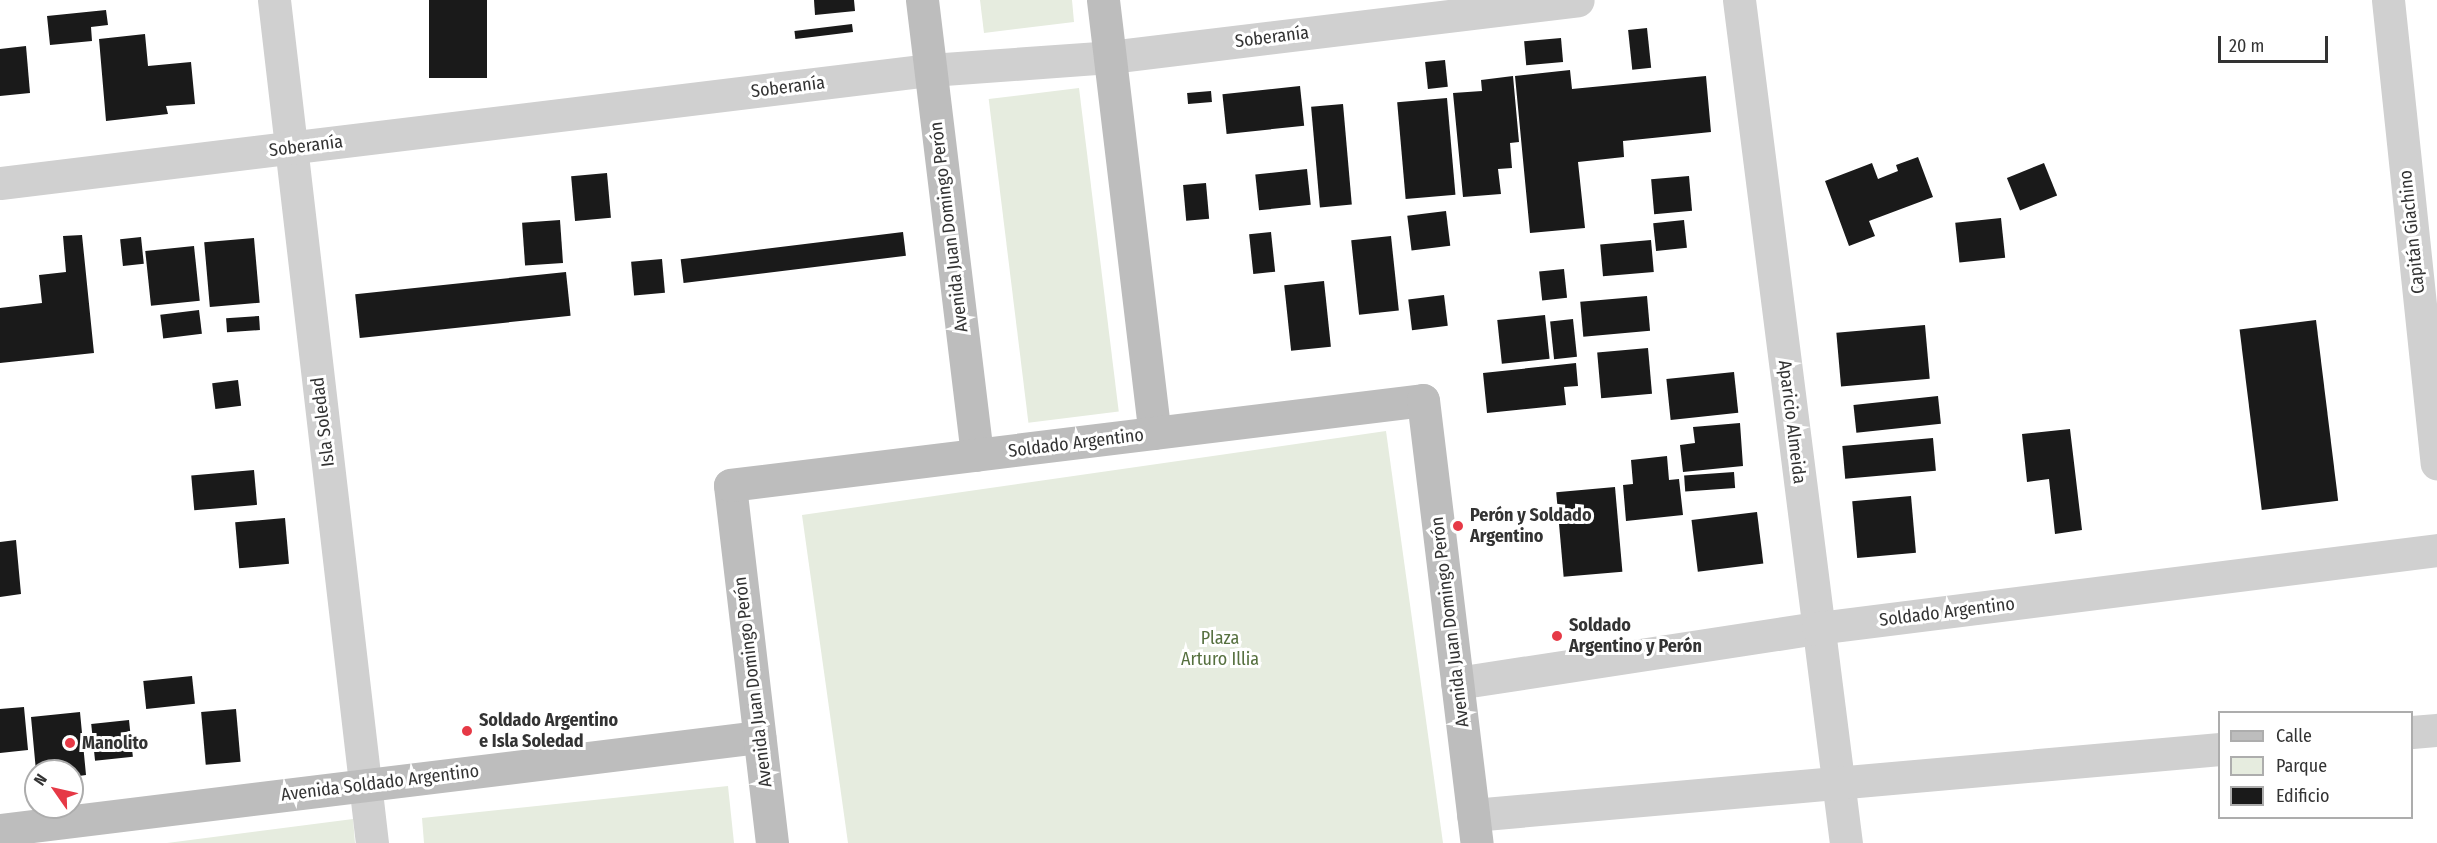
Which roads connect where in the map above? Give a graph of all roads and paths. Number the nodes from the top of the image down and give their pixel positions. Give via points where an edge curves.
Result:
1 (274, 0) edge
2 (922, 0) edge
3 (1103, 0) edge
4 (1578, 0) edge
5 (1739, 0) edge
6 (2388, 0) edge
7 (1110, 57) junction
8 (930, 70) junction
9 (291, 148) junction
10 (0, 183) edge
11 (1423, 400) joint
12 (1155, 433) junction
13 (977, 455) junction
14 (2437, 463) edge
15 (730, 485) joint
16 (2437, 550) edge
17 (1818, 628) junction
18 (1457, 683) junction
19 (2437, 730) edge
20 (2413, 732) edge
21 (759, 737) junction
22 (2218, 749) edge
23 (1840, 783) junction
24 (366, 785) junction
25 (1475, 829) edge
26 (0, 830) edge
27 (372, 843) edge
28 (771, 843) edge
29 (1846, 843) edge

1 - 9 street, Isla Soledad
2 - 8 main road, Avenida Juan Domingo Perón
3 - 7 main road
4 - 7 street, Soberanía
5 - 17 street, Aparicio Almeida
6 - 14 street, Capitán Giachino
7 - 8 street, Soberanía
7 - 12 main road
8 - 9 street, Soberanía
8 - 13 main road, Avenida Juan Domingo Perón
9 - 10 street, Soberanía
9 - 24 street, Isla Soledad
11 - 12 main road, Soldado Argentino
11 - 18 main road, Avenida Juan Domingo Perón
12 - 13 main road, Soldado Argentino
13 - 15 main road, Soldado Argentino
15 - 21 main road, Avenida Juan Domingo Perón
16 - 17 street, Soldado Argentino
17 - 18 street, Soldado Argentino
17 - 23 street, Aparicio Almeida
18 - 25 main road, Avenida Juan Domingo Perón
19 - 20 street
21 - 24 main road, Avenida Soldado Argentino
21 - 28 main road, Avenida Juan Domingo Perón
22 - 23 street
23 - 25 street
23 - 29 street, Aparicio Almeida
24 - 26 main road, Avenida Soldado Argentino
24 - 27 street, Isla Soledad

